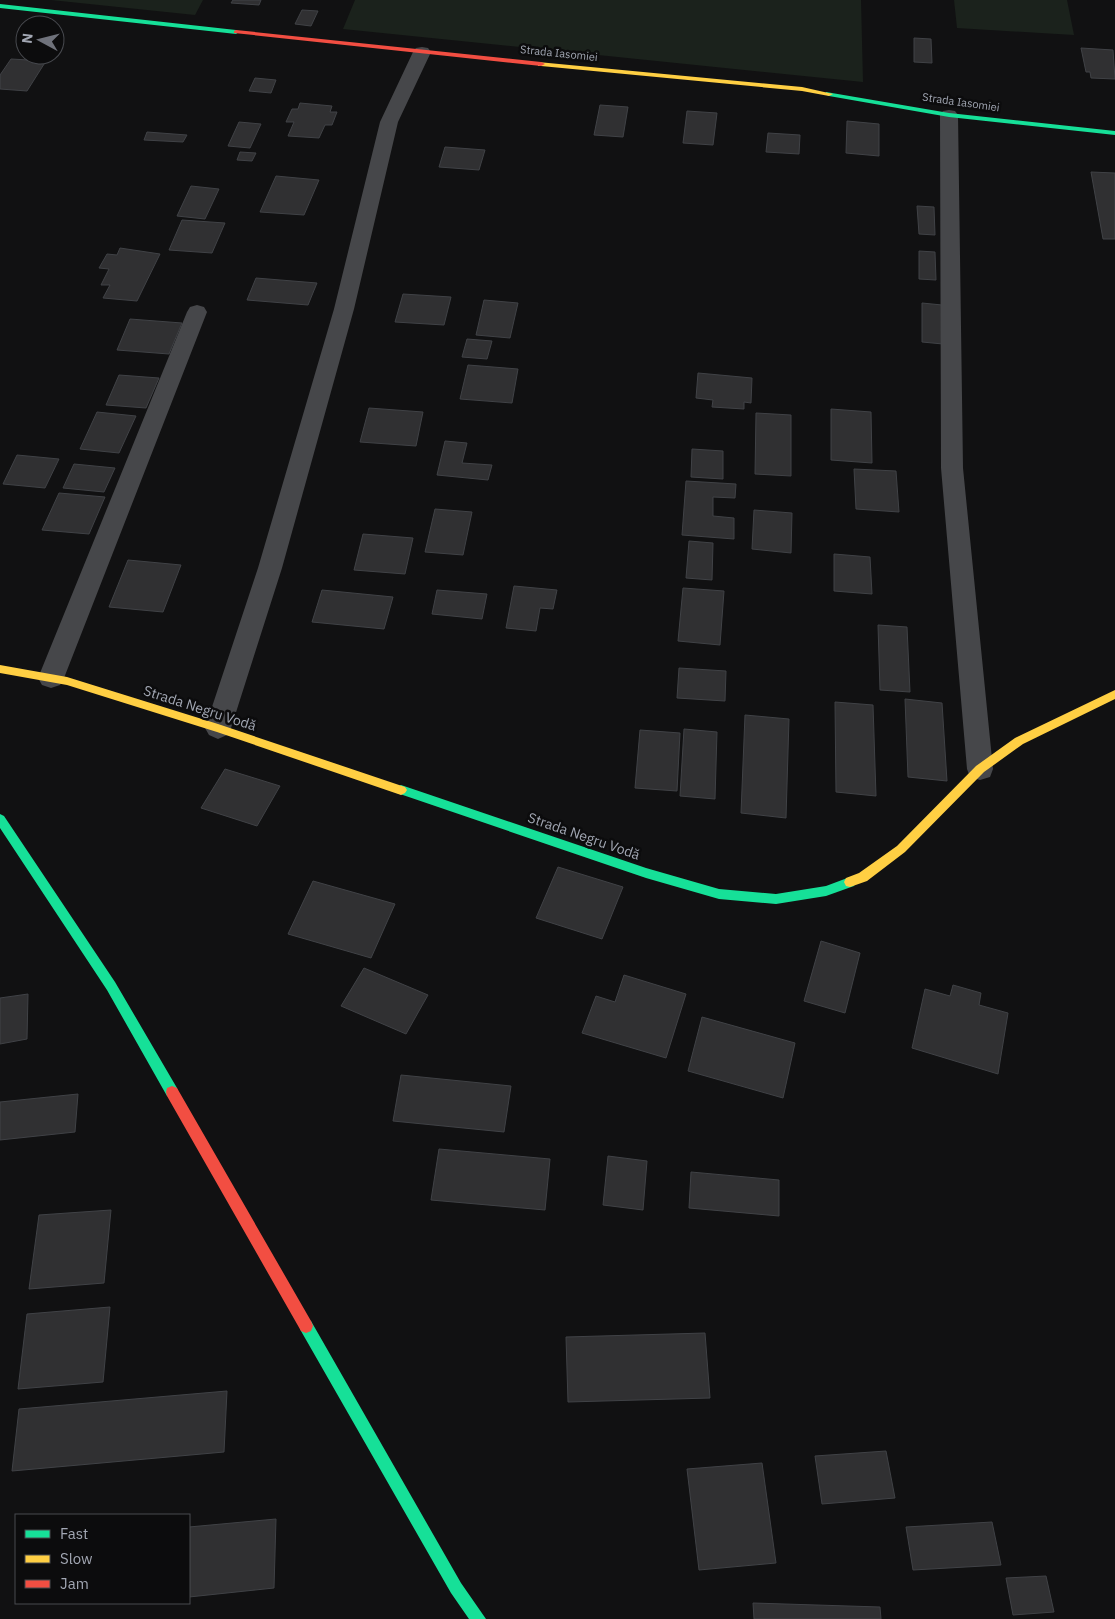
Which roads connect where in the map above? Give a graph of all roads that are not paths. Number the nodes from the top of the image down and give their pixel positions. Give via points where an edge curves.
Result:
1 (0, 6) edge
2 (422, 52) junction
3 (949, 115) junction
4 (1115, 133) edge
5 (197, 312) dead end
6 (0, 669) edge
7 (51, 678) junction
8 (1115, 694) edge
9 (218, 728) junction
10 (980, 769) junction
11 (0, 819) edge
12 (478, 1619) edge

1 - 2 street, Strada Iasomiei
2 - 3 street, Strada Iasomiei via 802,90
2 - 9 street via 389,122 344,309 270,568
3 - 4 street, Strada Iasomiei
3 - 10 street via 952,468
5 - 7 street
6 - 7 street, Strada Negru Vodă
7 - 9 street, Strada Negru Vodă
8 - 10 street, Strada Negru Vodă via 1019,741
9 - 10 street, Strada Negru Vodă via 646,873 719,894 776,899 826,891 863,877 901,850
11 - 12 street via 111,986 456,1588

